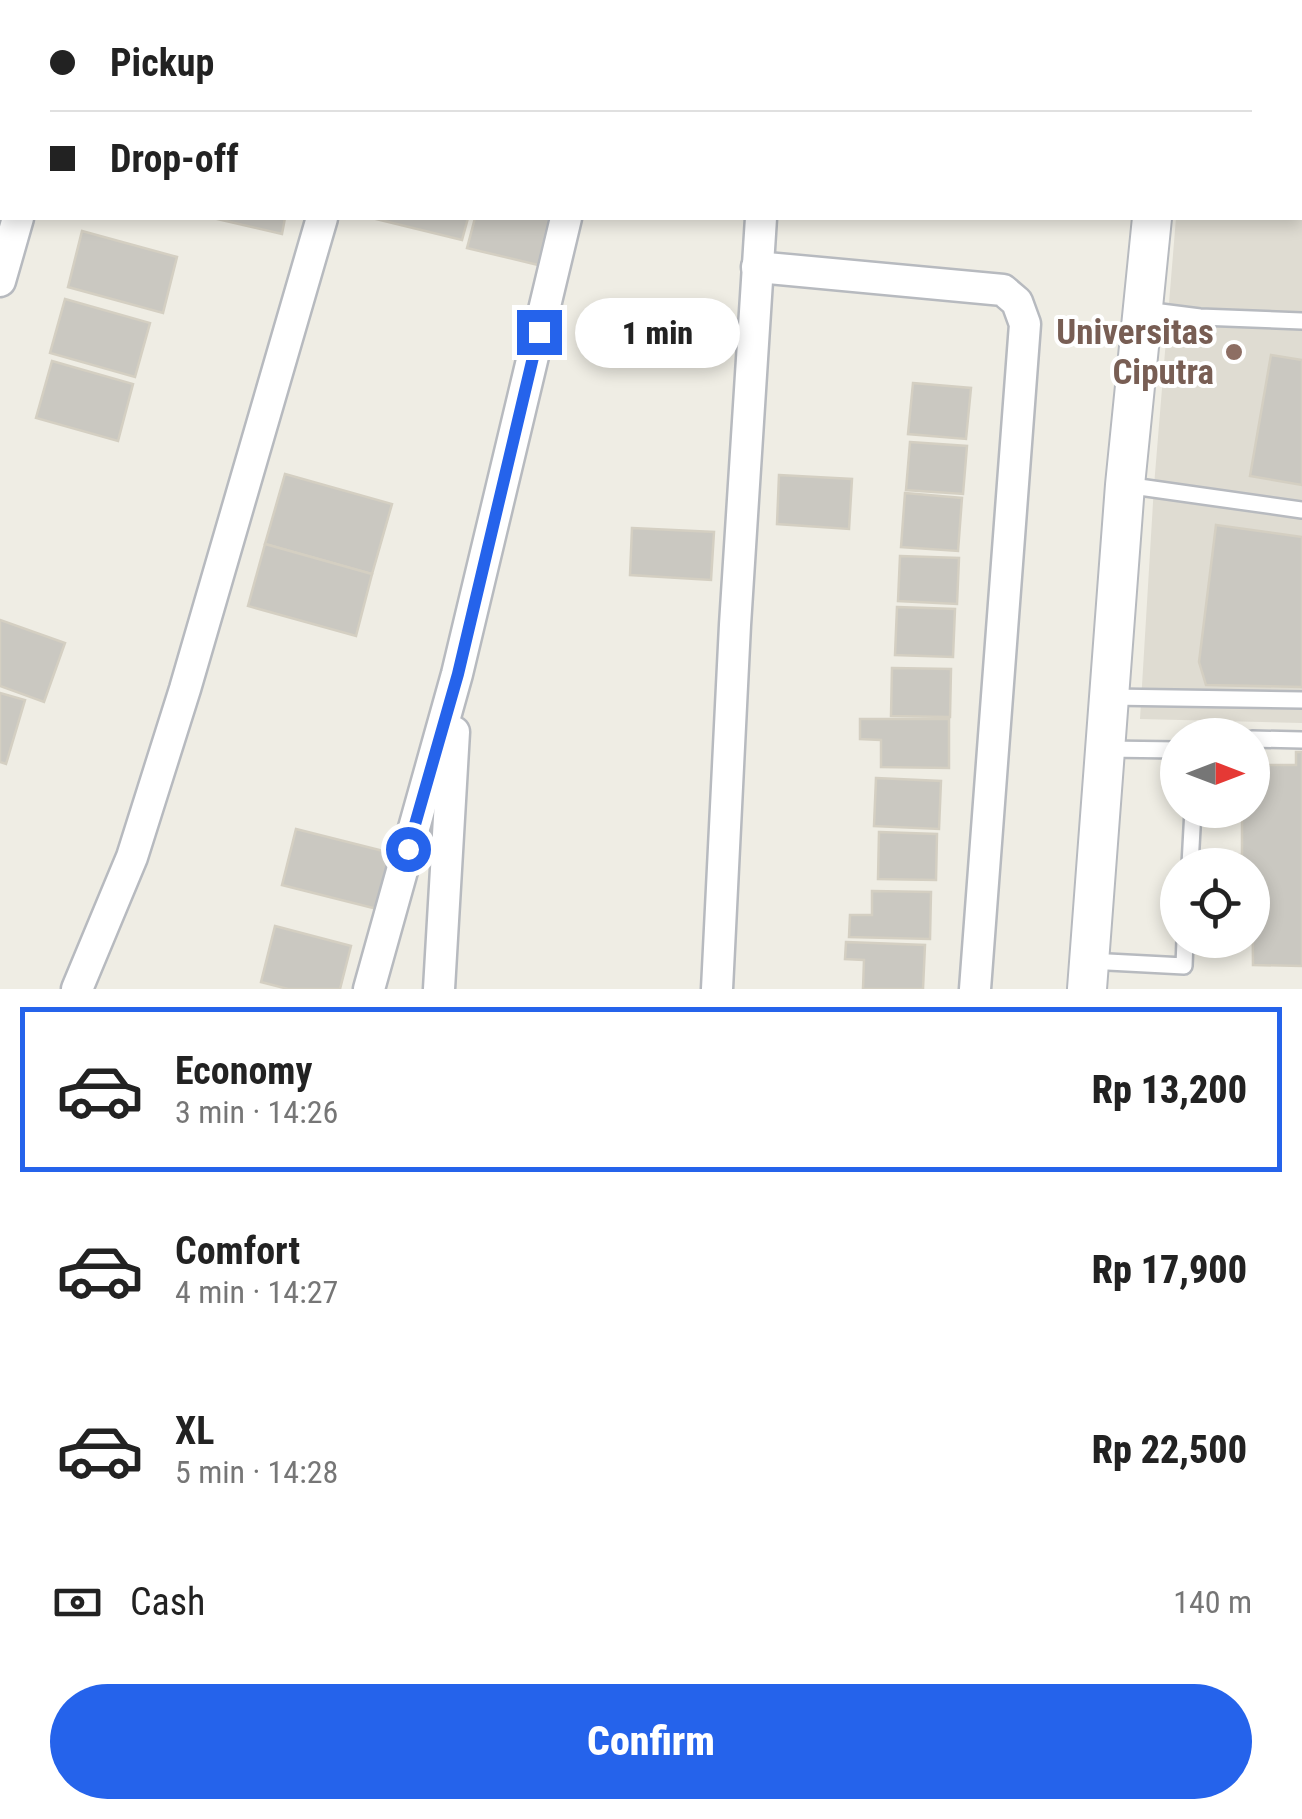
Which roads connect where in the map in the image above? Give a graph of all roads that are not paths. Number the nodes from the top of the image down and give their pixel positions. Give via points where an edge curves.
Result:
1 (17, 220) edge
2 (321, 220) edge
3 (566, 220) edge
4 (761, 220) edge
5 (1152, 220) edge
6 (757, 268) junction
7 (0, 281) edge
8 (1141, 309) junction
9 (1302, 321) edge
10 (1125, 485) junction
11 (1302, 510) edge
12 (458, 674) junction
13 (1110, 697) junction
14 (1302, 700) edge
15 (1270, 739) edge
16 (1302, 740) edge
17 (1106, 748) junction
18 (1160, 750) edge
19 (1184, 958) edge
20 (1088, 975) edge
21 (76, 989) edge
22 (369, 989) edge
23 (440, 989) edge
24 (717, 989) edge
25 (975, 989) edge

1 - 7 street
2 - 21 street via 132,857
3 - 12 street
4 - 6 street
5 - 8 street
6 - 24 street
6 - 25 street via 1003,290 1026,324
8 - 9 lane
8 - 10 street
10 - 11 lane
10 - 13 street
12 - 22 street
12 - 23 street
13 - 14 lane
13 - 17 street
15 - 16 lane
17 - 18 lane
17 - 20 street
19 - 20 lane via 1184,966

